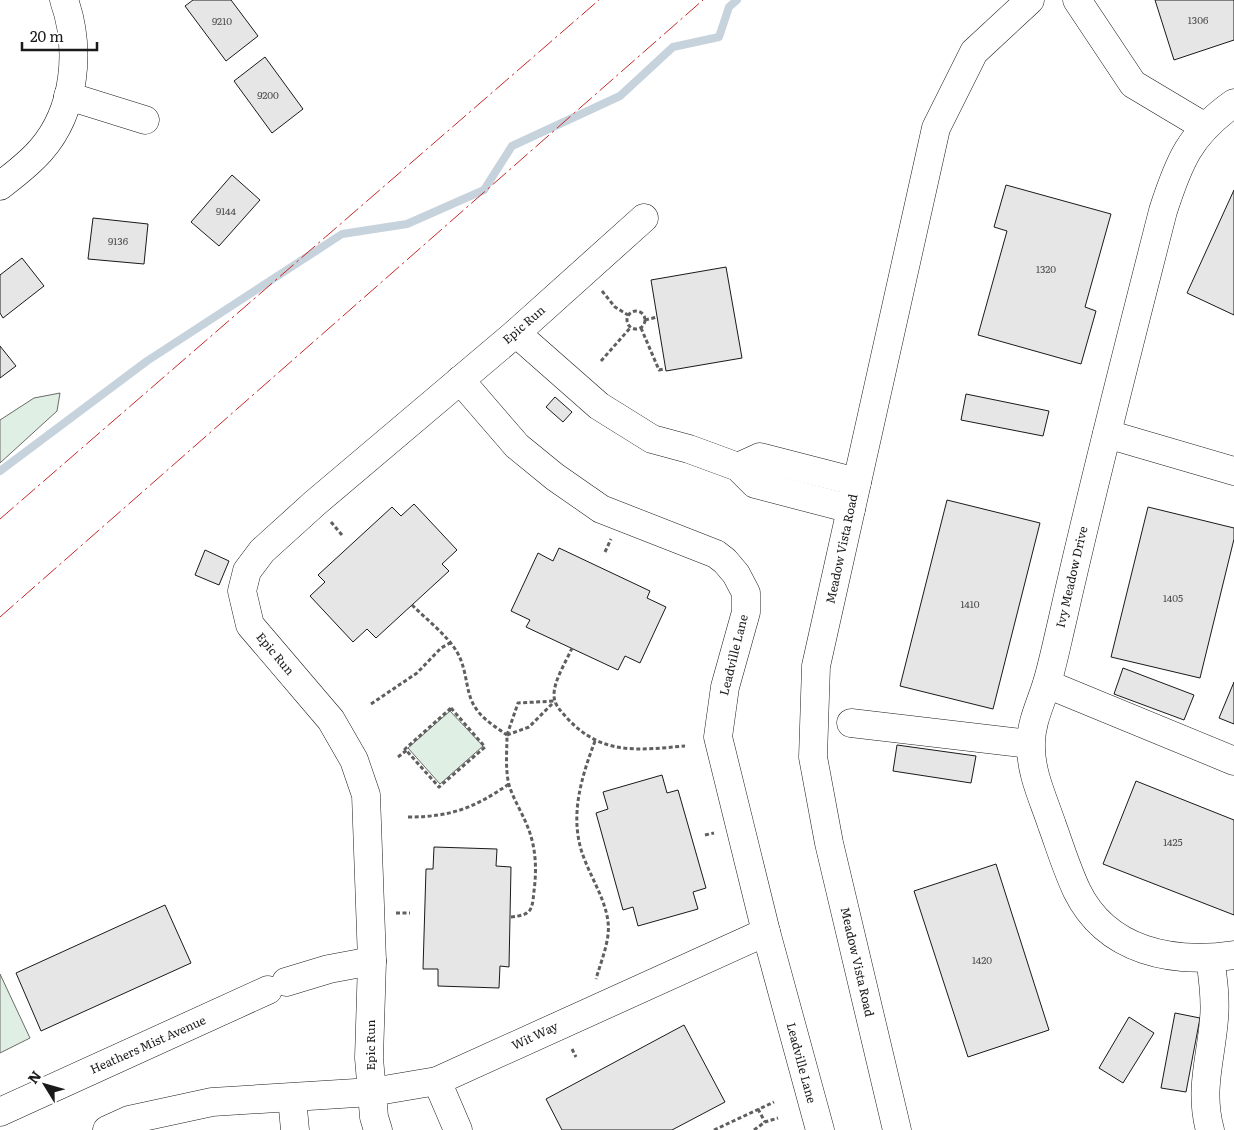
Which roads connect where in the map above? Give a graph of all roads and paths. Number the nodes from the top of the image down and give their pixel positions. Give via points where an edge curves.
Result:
1 (64, 0) edge
2 (1030, 0) edge
3 (1077, 0) edge
4 (68, 96) junction
5 (1234, 103) edge
6 (145, 120) dead end
7 (1205, 126) junction
8 (0, 186) edge
9 (644, 218) dead end
10 (610, 301) dead end
11 (628, 315) junction
12 (658, 318) dead end
13 (645, 320) junction
14 (631, 327) junction
15 (641, 328) junction
16 (516, 333) junction
17 (601, 361) dead end
18 (664, 369) dead end
19 (460, 380) junction
20 (1107, 434) junction
21 (782, 463) junction
22 (738, 467) junction
23 (1234, 471) edge
24 (857, 482) junction
25 (775, 489) junction
26 (851, 509) junction
27 (412, 605) dead end
28 (450, 643) junction
29 (572, 648) dead end
30 (1047, 684) junction
31 (554, 701) junction
32 (370, 704) dead end
33 (851, 723) dead end
34 (507, 735) junction
35 (595, 741) junction
36 (1030, 744) junction
37 (685, 746) dead end
38 (406, 750) junction
39 (398, 757) dead end
40 (1234, 761) edge
41 (509, 784) junction
42 (408, 817) dead end
43 (510, 917) dead end
44 (766, 932) junction
45 (1222, 956) edge
46 (372, 962) junction
47 (596, 979) dead end
48 (437, 1081) junction
49 (372, 1092) junction
50 (292, 1098) junction
51 (774, 1102) dead end
52 (758, 1109) junction
53 (0, 1112) edge
54 (778, 1118) dead end
55 (765, 1122) junction
56 (107, 1130) edge
57 (295, 1130) edge
58 (378, 1130) edge
59 (458, 1130) edge
60 (714, 1130) edge
61 (754, 1130) edge
62 (820, 1130) edge
63 (897, 1130) edge
64 (1210, 1130) edge

1 - 4 street via 70,18 74,53
2 - 24 street, Meadow Vista Road via 974,52 936,128
3 - 7 street via 1132,84
4 - 6 street
4 - 8 street via 59,122 41,150
5 - 7 street, Ivy Meadow Drive
7 - 20 street, Ivy Meadow Drive via 1190,144 1174,175
9 - 16 street, Epic Run
10 - 11 path
11 - 13 path via 638,311
11 - 14 path
12 - 13 path
13 - 15 path
14 - 15 path
14 - 17 path
15 - 18 path via 658,370
16 - 19 street, Epic Run
16 - 22 street via 599,406 652,439
19 - 44 street, Leadville Lane via 517,446 555,477 602,509 716,554 726,561 742,583 746,593 746,612 725,687 718,737
19 - 46 street, Epic Run via 262,551 246,571 242,591 250,625 331,720 354,760 366,795
20 - 23 street
20 - 30 street, Ivy Meadow Drive
21 - 22 street via 760,458
21 - 24 street
21 - 25 street
22 - 25 street via 755,484
24 - 26 street, Meadow Vista Road
25 - 26 street
26 - 63 street, Meadow Vista Road via 816,666 813,757 828,843
27 - 28 path
28 - 32 path via 417,673
28 - 34 path via 466,671 474,707
29 - 31 path via 555,686
30 - 36 street, Ivy Meadow Drive
30 - 40 street
31 - 34 path via 529,727
31 - 34 path via 518,703
31 - 35 path via 575,727
33 - 36 street
34 - 41 path
35 - 37 path via 615,748 637,750
35 - 47 path via 583,773 578,806 579,840 586,867 607,916 608,935
36 - 45 street, Ivy Meadow Drive via 1035,781 1064,861 1086,906 1107,930 1135,948 1167,957 1200,959
38 - 38 path via 439,787 485,747 451,708
38 - 39 path
41 - 42 path via 461,812
41 - 43 path via 534,847 536,875 529,913
44 - 48 street, Wit Way
44 - 62 street, Leadville Lane
45 - 64 street via 1214,991 1214,1020 1206,1069 1205,1110
46 - 49 street, Epic Run via 369,1058
46 - 53 street, Heathers Mist Avenue via 329,969 277,986
48 - 49 street, Wit Way
48 - 59 street
49 - 50 street, Wit Way
49 - 58 street, Epic Run
50 - 56 street, Wit Way via 212,1102 128,1120
50 - 57 street
51 - 52 path
52 - 55 path
52 - 60 path
54 - 55 path
55 - 61 path

